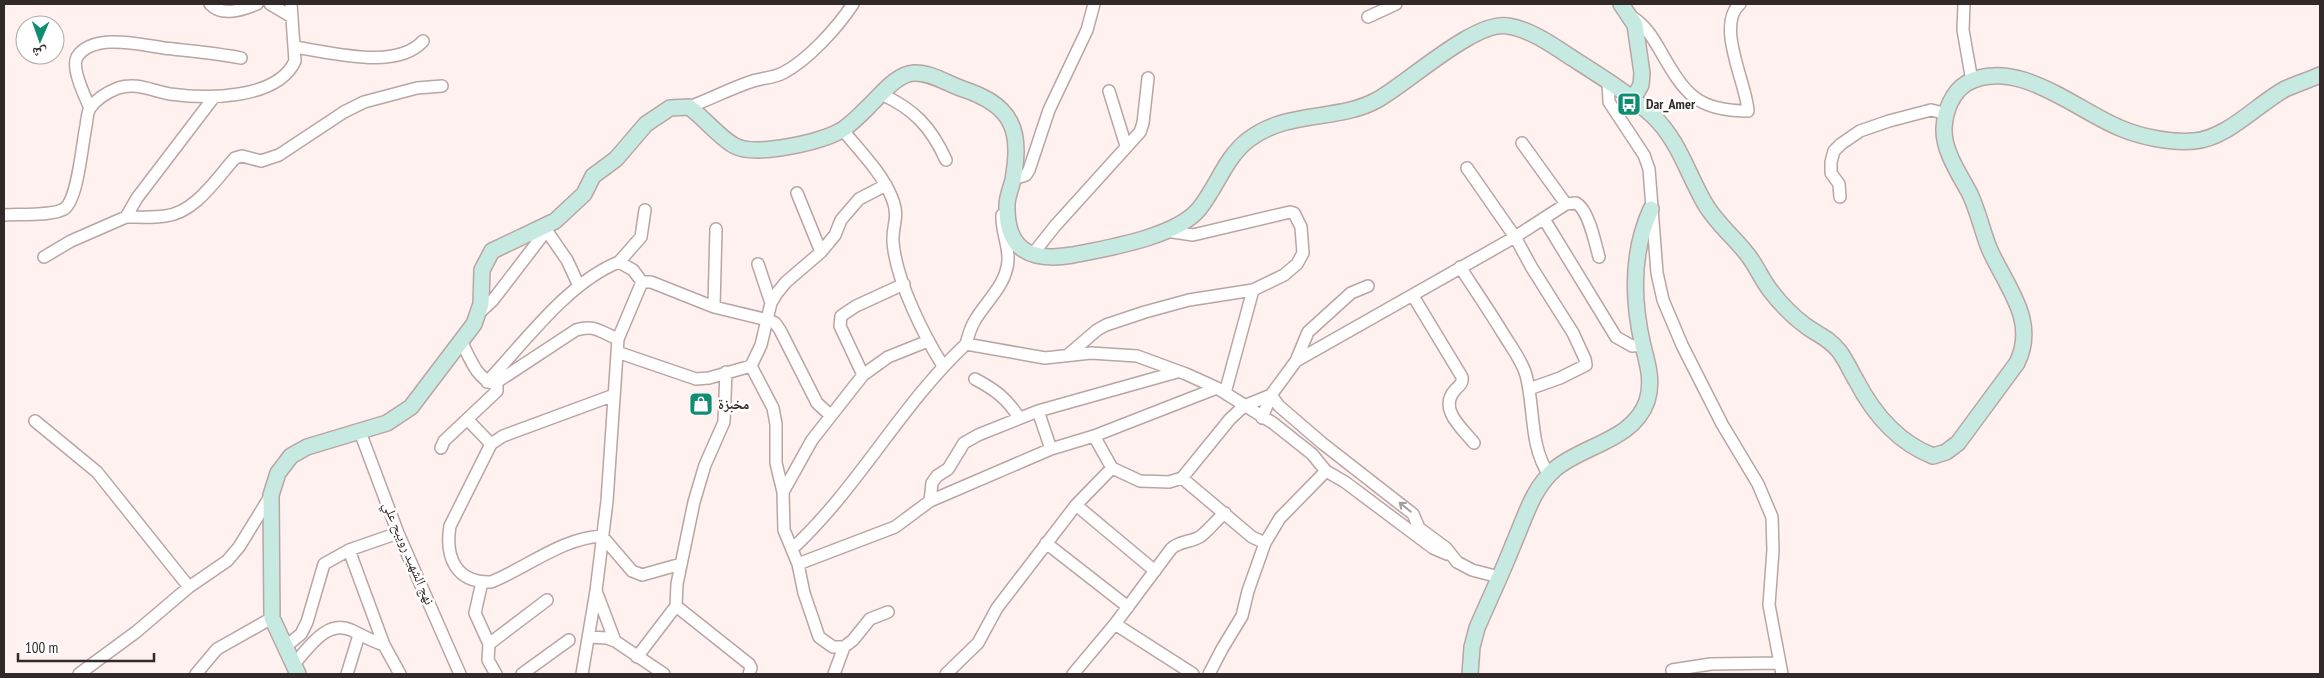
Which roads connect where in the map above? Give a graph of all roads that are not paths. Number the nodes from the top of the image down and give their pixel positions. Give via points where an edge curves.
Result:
1 (210, 4) edge
2 (257, 4) edge
3 (270, 4) edge
4 (290, 4) edge
5 (853, 4) edge
6 (1094, 4) edge
7 (1396, 4) edge
8 (1740, 4) edge
9 (1964, 4) edge
10 (1625, 9) edge
11 (292, 17) junction
12 (1368, 17) dead end
13 (423, 41) dead end
14 (294, 46) junction
15 (240, 58) dead end
16 (2320, 75) edge
17 (1148, 78) dead end
18 (1608, 81) junction
19 (1972, 81) junction
20 (442, 86) dead end
21 (1109, 90) dead end
22 (881, 94) junction
23 (214, 97) junction
24 (1633, 99) junction
25 (689, 107) junction
26 (90, 108) junction
27 (1947, 114) junction
28 (843, 130) junction
29 (1522, 143) dead end
30 (1126, 146) junction
31 (946, 160) dead end
32 (1467, 168) dead end
33 (1013, 179) junction
34 (886, 185) junction
35 (797, 193) dead end
36 (1840, 197) dead end
37 (1007, 204) junction
38 (1566, 204) junction
39 (1652, 209) junction
40 (645, 210) dead end
41 (4, 215) edge
42 (126, 217) junction
43 (1544, 219) junction
44 (545, 229) junction
45 (716, 229) dead end
46 (1166, 231) junction
47 (1515, 237) junction
48 (821, 252) junction
49 (1032, 255) junction
50 (44, 257) dead end
51 (1599, 257) dead end
52 (619, 262) junction
53 (758, 264) dead end
54 (1460, 267) junction
55 (642, 282) junction
56 (904, 284) junction
57 (579, 286) junction
58 (1368, 286) dead end
59 (1253, 290) junction
60 (1413, 296) junction
61 (771, 304) junction
62 (714, 307) junction
63 (479, 313) junction
64 (768, 320) junction
65 (618, 339) junction
66 (461, 341) junction
67 (928, 341) junction
68 (966, 344) junction
69 (1643, 345) junction
70 (617, 352) junction
71 (1069, 354) junction
72 (1296, 361) junction
73 (751, 366) junction
74 (943, 366) junction
75 (726, 372) junction
76 (1177, 372) junction
77 (863, 375) junction
78 (975, 379) dead end
79 (490, 383) junction
80 (1529, 388) junction
81 (1221, 390) junction
82 (614, 395) junction
83 (1271, 395) junction
84 (1244, 406) junction
85 (1038, 410) junction
86 (830, 415) junction
87 (1019, 418) junction
88 (1262, 418) junction
89 (467, 419) junction
90 (35, 420) dead end
91 (360, 432) junction
92 (1094, 436) junction
93 (1322, 443) junction
94 (1474, 443) dead end
95 (491, 444) junction
96 (441, 448) dead end
97 (1051, 449) junction
98 (1312, 454) junction
99 (1112, 468) junction
100 (1326, 471) junction
101 (1549, 475) junction
102 (1182, 478) junction
103 (783, 492) junction
104 (271, 495) junction
105 (930, 501) junction
106 (1076, 505) junction
107 (1225, 513) junction
108 (398, 533) junction
109 (602, 536) junction
110 (1046, 543) junction
111 (1265, 544) junction
112 (792, 549) junction
113 (349, 550) junction
114 (1449, 555) junction
115 (681, 564) junction
116 (798, 564) junction
117 (1155, 571) junction
118 (1499, 577) junction
119 (482, 582) junction
120 (189, 587) junction
121 (596, 591) junction
122 (547, 600) dead end
123 (676, 606) junction
124 (1128, 607) junction
125 (888, 612) dead end
126 (272, 618) junction
127 (1116, 624) junction
128 (359, 635) junction
129 (588, 638) junction
130 (569, 640) dead end
131 (615, 641) junction
132 (489, 644) junction
133 (384, 645) junction
134 (285, 647) junction
135 (844, 647) junction
136 (637, 657) junction
137 (296, 669) edge
138 (1781, 669) edge
139 (78, 674) edge
140 (196, 674) edge
141 (347, 674) edge
142 (400, 674) edge
143 (460, 674) edge
144 (496, 674) edge
145 (522, 674) edge
146 (582, 674) edge
147 (664, 674) edge
148 (749, 674) edge
149 (834, 674) edge
150 (946, 674) edge
151 (1074, 674) edge
152 (1193, 674) edge
153 (1209, 674) edge
154 (1470, 674) edge
155 (1673, 674) edge

1 - 2 street via 226,12
3 - 11 street
4 - 11 street
5 - 25 street via 841,21 785,72 776,77 755,80
6 - 33 street via 1087,30 1049,110 1029,170 1026,175
7 - 12 street
8 - 10 street via 1732,18 1732,40 1748,111 1709,107 1695,99 1651,35
9 - 19 street via 1964,42
10 - 24 main road via 1636,31 1642,80
11 - 14 street
13 - 14 street via 401,56 380,58
14 - 23 street via 294,65 275,82 252,91
15 - 26 street via 128,41 89,48 78,56 75,65
16 - 19 main road via 2286,89 2220,132 2194,141 2172,140 2121,129 2020,78 1998,74
17 - 30 street via 1142,128
18 - 24 main road
18 - 39 street via 1609,102 1644,155
18 - 46 main road via 1557,48 1518,29 1505,25 1486,29 1372,103 1287,121 1249,140 1227,164 1196,213
19 - 27 main road via 1951,98
20 - 42 street via 417,88 364,102 270,158 261,161 242,156 236,158 198,201 180,212 166,216
21 - 30 street
22 - 28 main road
22 - 31 street via 913,112 923,122
22 - 33 main road via 899,78 913,73 929,76 989,100 1008,117 1013,128 1016,142
23 - 26 street via 170,94 134,86 106,94
23 - 42 street
24 - 27 main road via 1668,133 1705,204 1750,256 1776,298 1808,328 1826,336 1841,352 1857,383 1887,426 1917,450 1933,456 1958,443 2018,363 2026,339 2018,308 1950,154 1944,128
25 - 28 main road via 733,145 747,150 788,146
25 - 44 main road via 670,108 646,124 616,159 593,176 584,194
26 - 41 street via 76,189 68,206 55,212
27 - 36 street via 1932,110 1889,121 1860,131 1841,144 1834,151 1831,162 1831,173 1839,184
28 - 34 street via 870,160
29 - 38 street
30 - 49 street
32 - 47 street
33 - 37 main road
34 - 48 street via 855,204
34 - 56 street via 897,215 893,241
35 - 48 street
37 - 49 main road via 1012,238
37 - 68 street via 1002,222 1008,262 996,292 974,322
38 - 43 street
38 - 51 street via 1576,203 1583,210
39 - 69 main road via 1641,238 1634,278
39 - 138 street via 1657,273 1663,300 1682,345 1722,424 1758,484 1772,518 1774,541 1769,605
40 - 52 street via 641,238
42 - 50 street via 71,241
43 - 47 street
43 - 69 street via 1616,337 1632,346
44 - 57 street via 567,260
44 - 63 street via 493,300
44 - 63 main road via 492,251 482,270
45 - 62 street
46 - 49 main road via 1073,255
46 - 59 street via 1193,235 1286,212 1294,213 1301,227 1303,253 1297,264 1284,275
47 - 54 street
47 - 80 street via 1573,333 1586,365
48 - 61 street via 786,282
52 - 55 street via 633,270
52 - 57 street via 602,269
53 - 61 street
54 - 60 street
54 - 80 street via 1518,358
55 - 62 street via 651,282
55 - 65 street
56 - 67 street
56 - 77 street via 841,316 840,326
57 - 79 street via 546,318
58 - 72 street via 1351,293 1308,332
59 - 71 street via 1189,300 1137,314 1097,330
59 - 81 street
60 - 72 street
60 - 94 street via 1462,377 1462,384 1449,399 1448,407
61 - 64 street
62 - 64 street
63 - 66 main road
64 - 73 street
64 - 86 street via 780,330 817,403
65 - 70 street
65 - 79 street via 596,328 576,330 499,383
66 - 79 street via 474,366
66 - 91 main road via 411,407 387,423
67 - 74 street
67 - 77 street via 888,357
68 - 71 street via 1046,358
68 - 74 street
69 - 101 main road via 1650,385 1647,402 1633,424
70 - 75 street via 696,379
70 - 82 street
71 - 76 street via 1136,356
72 - 83 street
73 - 75 street
73 - 103 street via 773,408 776,463
74 - 112 street via 826,514
75 - 115 street via 724,422 705,464
76 - 81 street
76 - 85 street
77 - 86 street
78 - 87 street via 997,391
79 - 89 street via 497,387 497,391
80 - 101 street via 1535,447
81 - 84 street
81 - 92 street
82 - 95 street via 503,436
82 - 109 street via 610,476
83 - 84 street
83 - 88 street
83 - 93 street via 1279,406
84 - 88 street
84 - 102 street
85 - 87 street
85 - 97 street
86 - 103 street
87 - 105 street via 964,443 948,469 932,484
88 - 98 street
89 - 95 street
89 - 96 street
90 - 120 street via 97,472
91 - 104 main road via 307,447 291,456 278,473
91 - 108 street, نهج الشهيد رويبح علي
92 - 97 street
92 - 99 street
93 - 98 street
114 -> 93 street via 1446,548 1419,528 1413,514
95 - 119 street via 457,510 448,540 451,562 457,569
97 - 105 street
98 - 100 street
99 - 102 street via 1140,481 1169,482
99 - 106 street
100 - 111 street via 1280,518
100 - 114 street via 1433,548
101 - 118 main road via 1534,496
102 - 107 street
103 - 112 street via 784,530
104 - 120 street via 227,561
104 - 126 main road
105 - 116 street via 896,526
106 - 110 street
106 - 117 street
107 - 111 street
107 - 117 street via 1198,538 1178,543
108 - 113 street
108 - 143 street, نهج الشهيد رويبح علي
109 - 115 street via 632,571 642,576
109 - 119 street via 586,537 505,576
109 - 121 street
110 - 124 street
110 - 150 street via 997,608 978,643
111 - 153 street via 1242,616
112 - 116 street
113 - 133 street
113 - 134 street via 324,564 307,622 300,634
114 - 118 street via 1472,570
115 - 123 street
116 - 135 street via 819,637 833,647
117 - 124 street
118 - 154 main road via 1477,628
119 - 132 street via 475,613
120 - 139 street via 136,632
121 - 129 street
121 - 131 street
122 - 132 street
123 - 136 street
123 - 148 street via 749,664
124 - 127 street
125 - 135 street via 870,620
126 - 134 main road
126 - 140 street via 217,649
127 - 151 street
127 - 152 street
128 - 133 street
128 - 137 street via 345,628 322,633
128 - 141 street
129 - 131 street
129 - 146 street
130 - 145 street
131 - 136 street
132 - 144 street via 488,660
133 - 142 street
134 - 137 main road
135 - 149 street
136 - 147 street
138 - 155 street via 1711,664 1672,670

